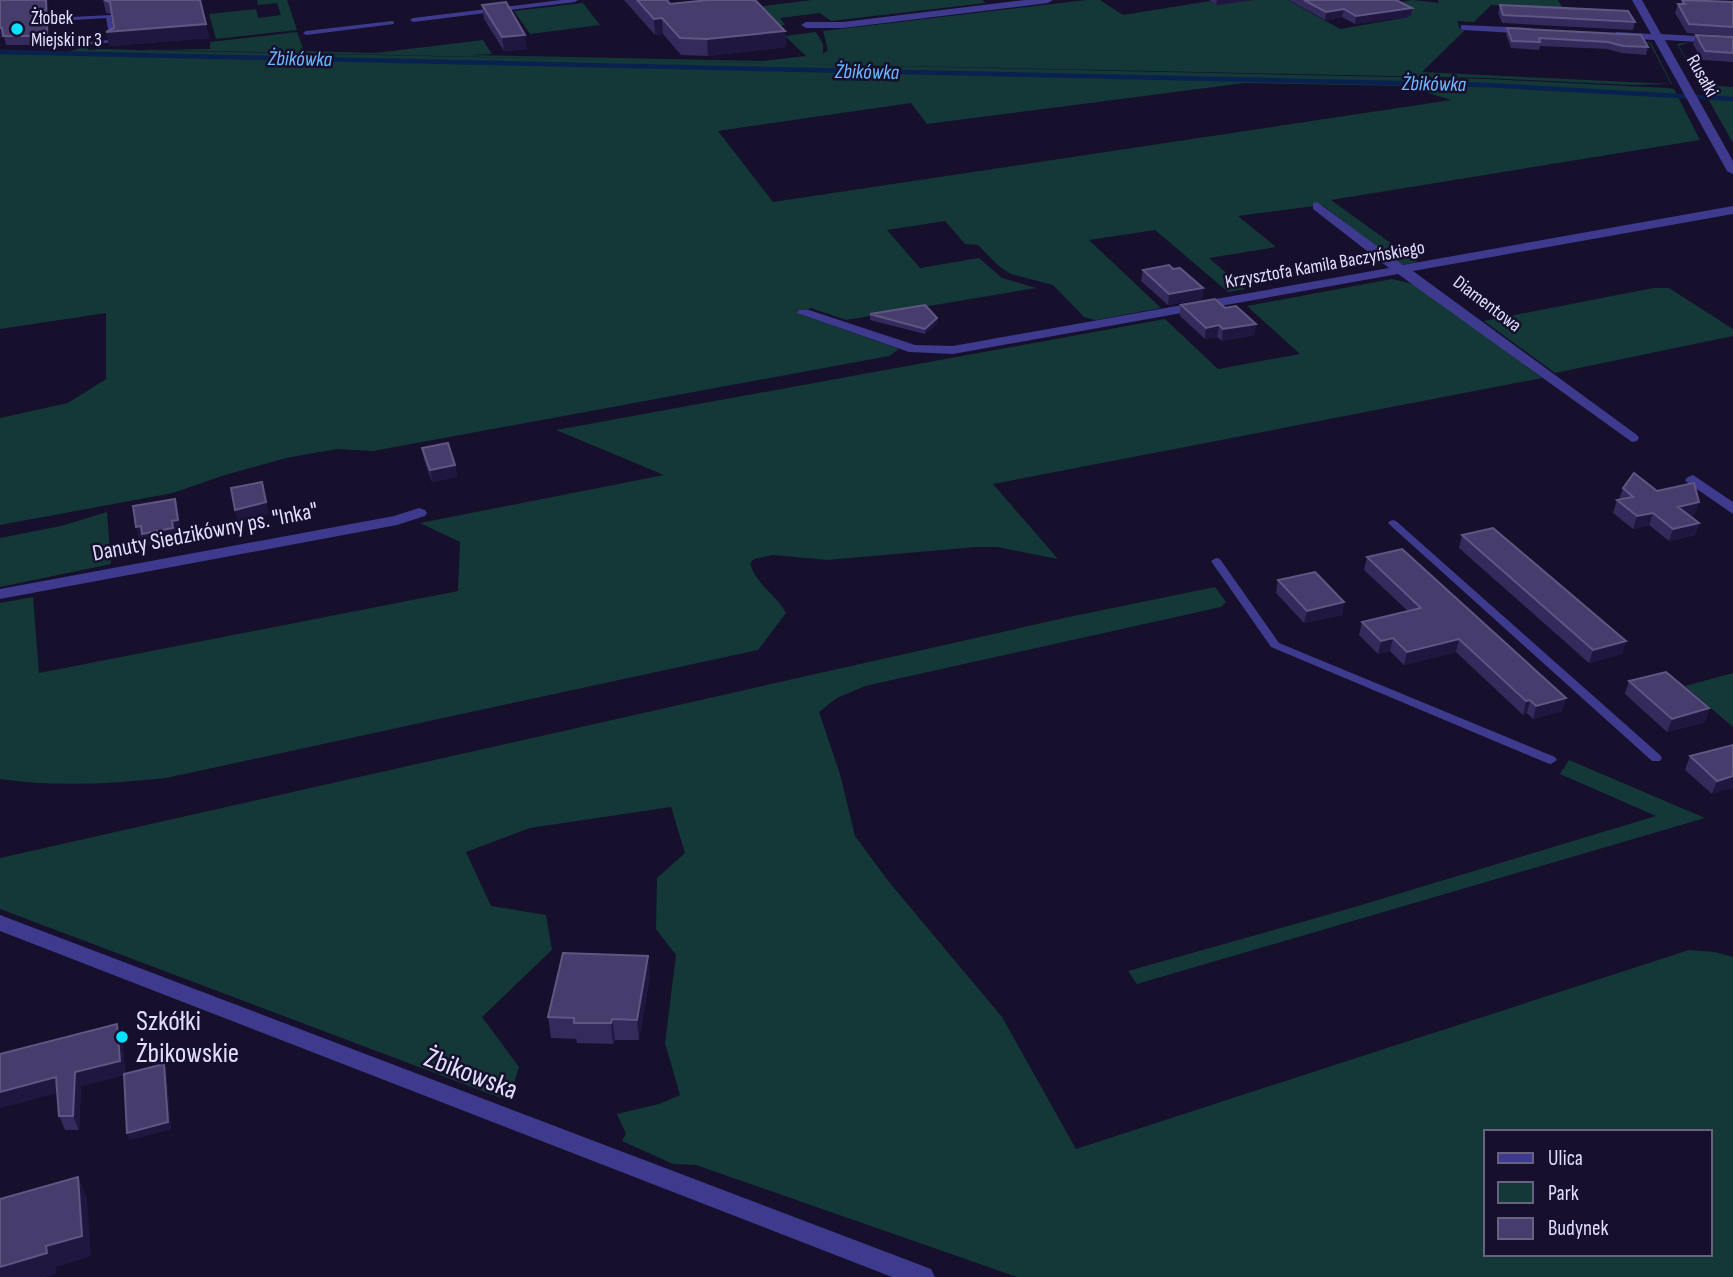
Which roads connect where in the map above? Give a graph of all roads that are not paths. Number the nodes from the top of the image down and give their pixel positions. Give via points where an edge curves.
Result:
1 (575, 0) edge
2 (1048, 0) edge
3 (1637, 0) edge
4 (74, 18) dead end
5 (413, 20) dead end
6 (391, 23) dead end
7 (806, 25) dead end
8 (1464, 27) dead end
9 (1544, 31) edge
10 (306, 33) dead end
11 (1611, 35) edge
12 (1659, 37) junction
13 (1733, 41) edge
14 (75, 45) dead end
15 (1733, 171) edge
16 (1317, 206) dead end
17 (1733, 211) edge
18 (1404, 271) junction
19 (804, 313) dead end
20 (1632, 438) dead end
21 (1693, 480) edge
22 (1733, 509) edge
23 (419, 513) dead end
24 (1393, 523) dead end
25 (1216, 561) dead end
26 (0, 594) edge
27 (1656, 758) dead end
28 (1551, 760) dead end
29 (0, 923) edge
30 (922, 1277) edge

1 - 5 lane
2 - 7 street
3 - 12 street, Rusałki
4 - 14 lane via 109,16 113,41
6 - 10 lane
8 - 9 street
11 - 12 street
12 - 13 street
12 - 15 street, Rusałki
16 - 18 street, Diamentowa
17 - 18 street, Krzysztofa Kamila Baczyńskiego
18 - 19 street, Krzysztofa Kamila Baczyńskiego via 937,352
18 - 20 street, Diamentowa
21 - 22 street
23 - 26 street, Danuty Siedzikówny ps. "Inka"
24 - 27 lane
25 - 28 lane via 1275,645
29 - 30 street, Żbikowska

